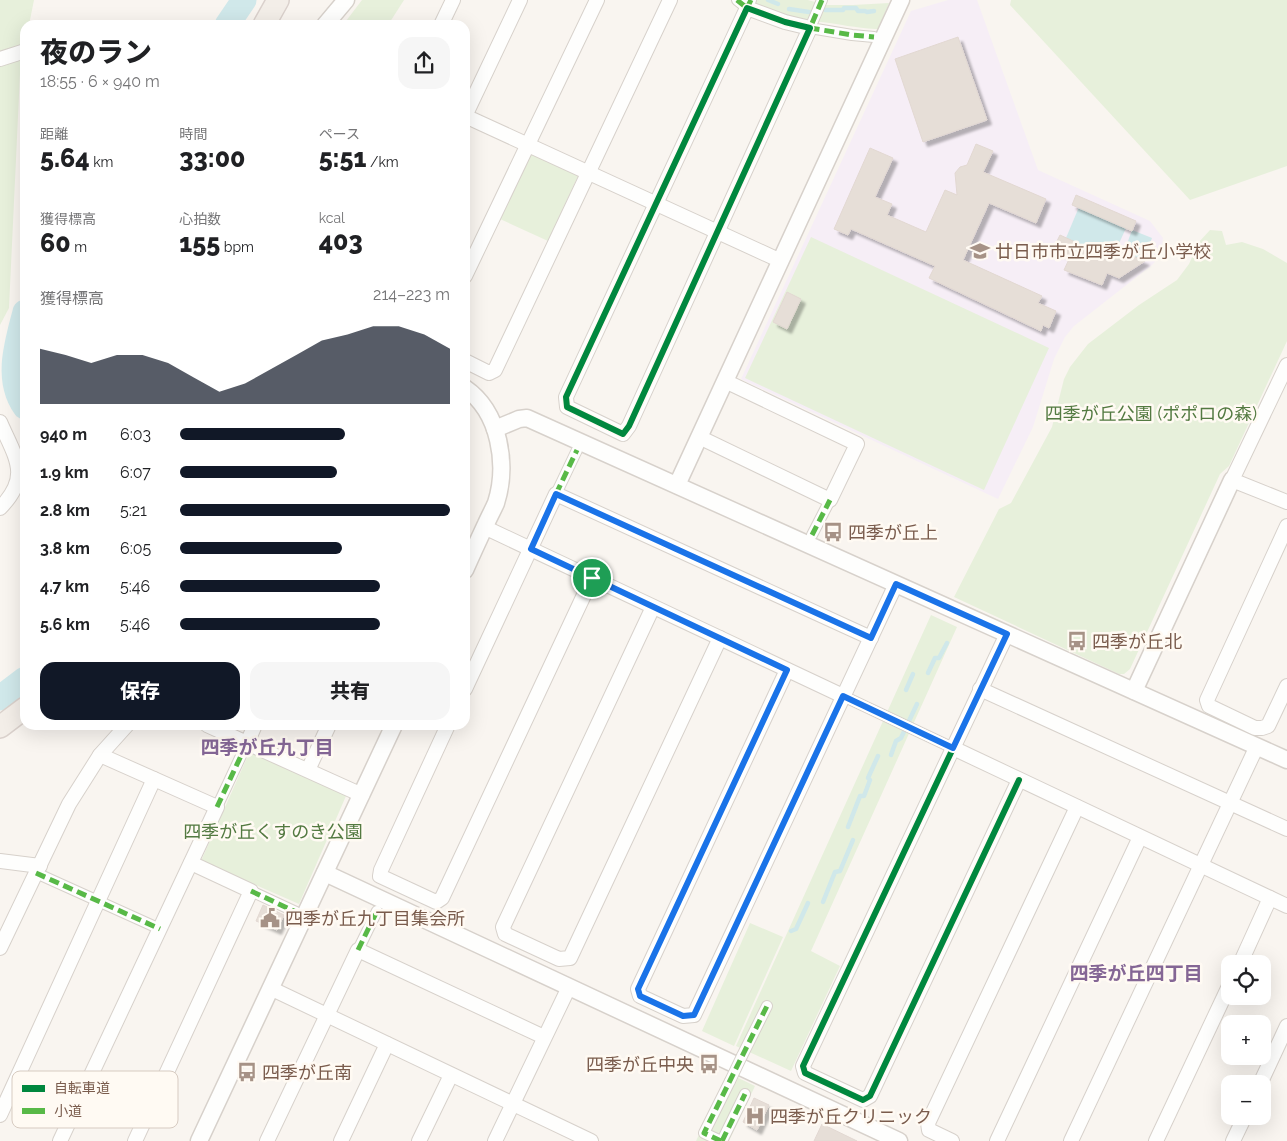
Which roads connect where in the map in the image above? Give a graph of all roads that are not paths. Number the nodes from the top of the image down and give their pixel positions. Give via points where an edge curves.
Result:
1 (278, 0) edge
2 (346, 0) edge
3 (453, 0) edge
4 (520, 0) edge
5 (597, 0) edge
6 (670, 0) edge
7 (822, 0) edge
8 (901, 0) edge
9 (745, 3) edge
10 (267, 20) edge
11 (329, 20) edge
12 (443, 20) edge
13 (810, 28) junction
14 (874, 37) dead end
15 (20, 53) edge
16 (0, 59) edge
17 (470, 105) edge
18 (470, 118) edge
19 (528, 145) junction
20 (588, 172) junction
21 (656, 204) junction
22 (717, 232) junction
23 (780, 261) junction
24 (470, 266) edge
25 (470, 364) edge
26 (1287, 366) edge
27 (725, 381) junction
28 (470, 394) edge
29 (0, 422) edge
30 (495, 429) junction
31 (699, 437) junction
32 (577, 450) dead end
33 (1232, 480) junction
34 (677, 485) junction
35 (556, 494) junction
36 (830, 500) junction
37 (1287, 502) edge
38 (0, 508) edge
39 (1287, 526) edge
40 (484, 527) junction
41 (812, 536) dead end
42 (531, 549) junction
43 (470, 559) edge
44 (592, 578) junction
45 (896, 584) junction
46 (653, 607) junction
47 (1007, 634) junction
48 (720, 638) junction
49 (871, 638) junction
50 (787, 670) junction
51 (470, 678) edge
52 (1287, 686) edge
53 (980, 689) junction
54 (1134, 691) junction
55 (843, 696) junction
56 (20, 712) edge
57 (0, 727) edge
58 (122, 730) edge
59 (218, 730) edge
60 (253, 730) edge
61 (326, 730) edge
62 (392, 730) edge
63 (446, 730) edge
64 (247, 743) junction
65 (1257, 746) junction
66 (953, 748) junction
67 (100, 755) junction
68 (1287, 760) edge
69 (308, 770) junction
70 (154, 779) junction
71 (1019, 780) junction
72 (362, 795) junction
73 (1230, 803) junction
74 (217, 807) junction
75 (1077, 807) junction
76 (1287, 829) edge
77 (1140, 837) junction
78 (0, 861) edge
79 (191, 863) junction
80 (1201, 866) junction
81 (38, 869) junction
82 (325, 873) junction
83 (250, 891) junction
84 (1270, 898) junction
85 (98, 901) junction
86 (1287, 906) edge
87 (377, 911) dead end
88 (296, 912) dead end
89 (160, 929) junction
90 (0, 948) edge
91 (358, 950) junction
92 (1244, 955) edge
93 (568, 987) junction
94 (270, 988) junction
95 (1221, 1003) edge
96 (767, 1006) dead end
97 (327, 1016) junction
98 (1287, 1026) edge
99 (544, 1037) junction
100 (387, 1044) junction
101 (20, 1071) edge
102 (93, 1071) edge
103 (167, 1071) edge
104 (451, 1075) junction
105 (1264, 1075) edge
106 (12, 1089) edge
107 (745, 1094) dead end
108 (512, 1104) junction
109 (0, 1115) edge
110 (1241, 1125) edge
111 (66, 1128) edge
112 (141, 1128) edge
113 (565, 1135) edge
114 (60, 1141) edge
115 (135, 1141) edge
116 (199, 1141) edge
117 (267, 1141) edge
118 (341, 1141) edge
119 (419, 1141) edge
120 (494, 1141) edge
121 (591, 1141) edge
122 (722, 1141) edge
123 (898, 1141) edge
124 (952, 1141) edge
125 (997, 1141) edge
126 (1071, 1141) edge
127 (1156, 1141) edge
128 (1233, 1141) edge

1 - 10 main road
2 - 11 street
3 - 12 street
4 - 17 street
5 - 19 street
6 - 20 street
7 - 13 street
8 - 23 street
9 - 13 street via 785,22
9 - 21 street
13 - 14 street
13 - 22 street
15 - 16 street
18 - 19 street
19 - 20 street
19 - 24 street
20 - 21 street
20 - 25 street via 495,370 489,373
21 - 22 street
21 - 22 street via 566,397 567,407 623,434
22 - 23 street
23 - 27 street
26 - 33 street
27 - 31 street
27 - 36 street via 857,444
28 - 30 street via 484,409
29 - 38 street via 19,469 15,491
30 - 34 street via 519,418 527,418
30 - 40 street via 500,476 496,503
31 - 34 street
31 - 36 street
32 - 35 street
33 - 37 street
33 - 54 street
34 - 45 street
35 - 42 street
35 - 49 street
36 - 41 street
39 - 52 street via 1206,700 1210,706 1262,728 1268,726
40 - 42 street
40 - 43 street
42 - 44 street
42 - 51 street
44 - 46 street
44 - 63 street via 442,898 436,902 380,876 380,870
45 - 47 street
45 - 49 street
46 - 48 street
46 - 48 street via 503,927 505,934 560,959 570,958
47 - 53 street
47 - 54 street
48 - 50 street
49 - 55 street
50 - 55 street
50 - 55 street via 638,989 640,996 683,1016 694,1015
53 - 66 street
53 - 73 street
54 - 65 street
55 - 66 street
56 - 57 main road
58 - 67 street
59 - 64 street
60 - 64 street
61 - 69 street
62 - 72 street
64 - 69 street
64 - 74 street
65 - 68 street
65 - 73 street
66 - 71 street
66 - 71 street via 803,1066 805,1073 863,1100 870,1096
67 - 70 street
67 - 81 street via 69,804
69 - 72 street
70 - 74 street
70 - 85 street
71 - 75 street
72 - 82 street
73 - 76 street
73 - 80 street
74 - 79 street
75 - 77 street
75 - 124 street via 928,1124 929,1130
77 - 80 street
77 - 125 street
78 - 81 street
79 - 83 street
79 - 89 street
80 - 84 street
80 - 126 street
81 - 85 street
81 - 90 street
82 - 93 street
82 - 94 street
83 - 88 street
83 - 103 street
84 - 86 street
84 - 92 street
85 - 89 street
85 - 101 street
87 - 91 street
89 - 102 street
91 - 97 street
91 - 99 street
93 - 99 street
93 - 123 street
94 - 97 street
94 - 116 street
95 - 127 street
96 - 122 street, bridge via 704,1133
97 - 100 street
97 - 117 street
98 - 105 street
99 - 108 street
100 - 104 street
100 - 118 street
104 - 108 street
104 - 119 street
106 - 109 street
107 - 122 street
108 - 113 street
108 - 120 street
110 - 128 street
111 - 114 street
112 - 115 street
113 - 121 street

